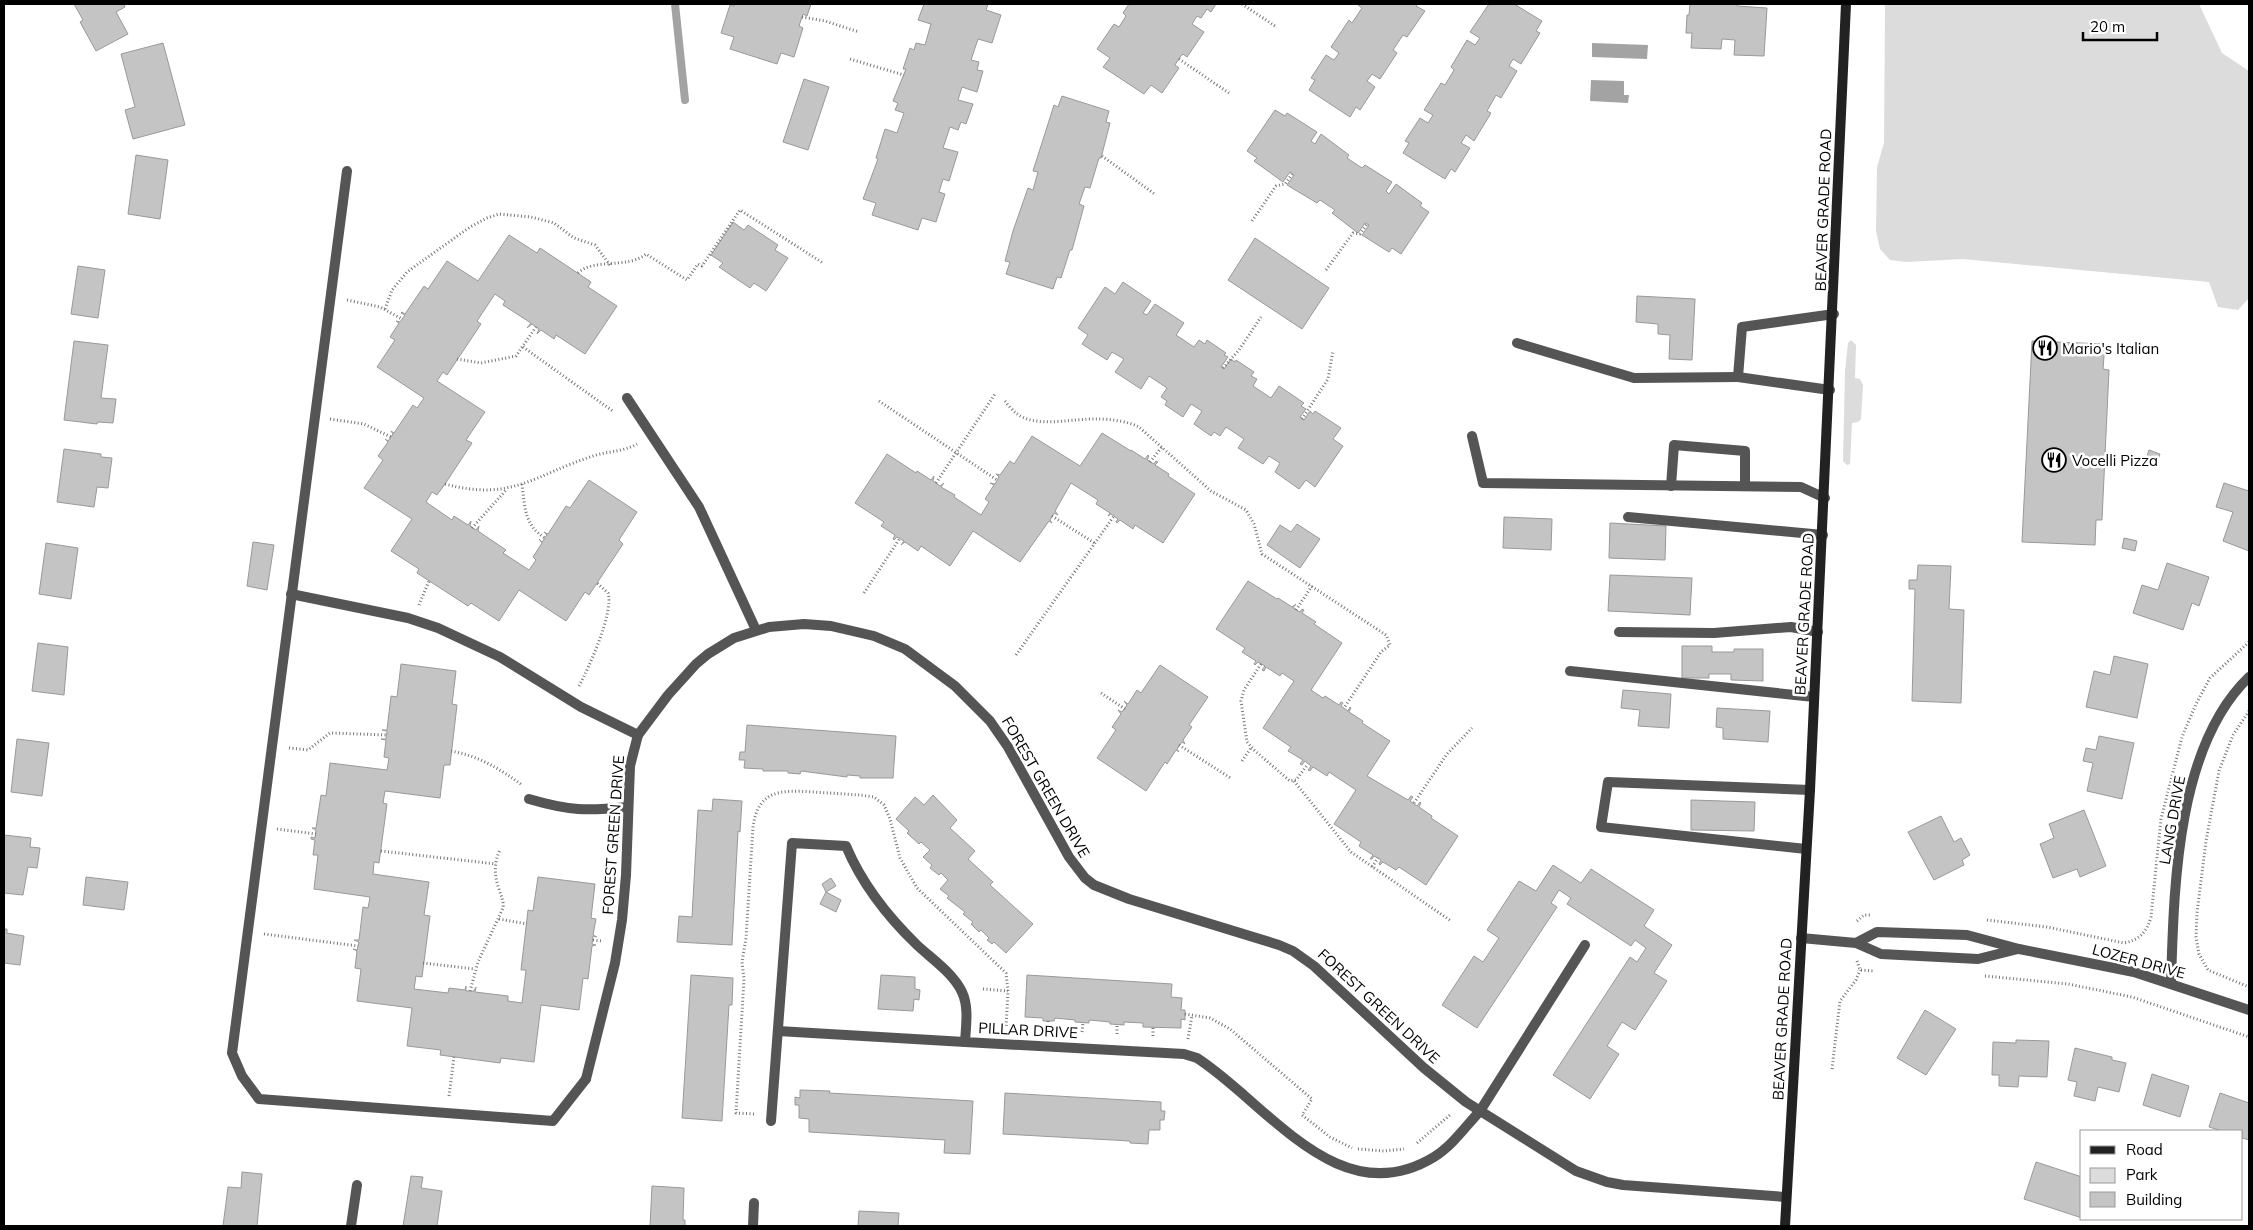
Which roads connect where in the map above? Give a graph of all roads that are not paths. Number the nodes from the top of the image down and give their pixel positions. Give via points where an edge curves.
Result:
1 (1846, 4) edge
2 (347, 171) dead end
3 (1834, 314) junction
4 (1517, 343) dead end
5 (1738, 377) junction
6 (1830, 390) junction
7 (627, 398) dead end
8 (1472, 436) dead end
9 (1671, 486) junction
10 (1745, 486) junction
11 (1825, 498) junction
12 (1628, 517) dead end
13 (1823, 535) junction
14 (291, 594) junction
15 (756, 630) junction
16 (1619, 632) dead end
17 (1818, 632) junction
18 (1570, 671) dead end
19 (2249, 677) edge
20 (1814, 697) junction
21 (638, 735) junction
22 (1810, 790) junction
23 (529, 799) dead end
24 (628, 807) junction
25 (1806, 849) junction
26 (1801, 938) junction
27 (1856, 943) junction
28 (1585, 945) dead end
29 (2019, 949) junction
30 (2171, 983) junction
31 (2249, 1010) edge
32 (778, 1031) junction
33 (965, 1042) junction
34 (1480, 1111) junction
35 (771, 1118) road end
36 (357, 1185) dead end
37 (1786, 1197) junction
38 (754, 1203) dead end
39 (351, 1226) edge
40 (753, 1226) edge
41 (1785, 1226) edge

1 - 3 main road, BEAVER GRADE ROAD
2 - 14 street
3 - 5 street via 1742,327
3 - 6 main road, BEAVER GRADE ROAD
4 - 5 street via 1634,378
5 - 6 street
6 - 11 main road, BEAVER GRADE ROAD
7 - 15 street via 708,524
8 - 9 street via 1483,483
9 - 10 street
9 - 10 street via 1674,445 1745,451
10 - 11 street via 1801,488
11 - 13 main road, BEAVER GRADE ROAD
12 - 13 street
13 - 17 main road, BEAVER GRADE ROAD
14 - 21 street via 414,619 500,657 571,701
14 - 24 street, FOREST GREEN DRIVE via 232,1053 242,1076 259,1099 553,1121 586,1079 615,963 626,876
15 - 21 street, FOREST GREEN DRIVE via 720,646 696,664
15 - 34 street, FOREST GREEN DRIVE via 786,624 831,626 874,636 905,649 955,686 990,721 1008,747 1069,857 1085,878 1129,899 1293,951 1314,966 1436,1079
16 - 17 street via 1714,633 1792,627
17 - 20 main road, BEAVER GRADE ROAD
18 - 20 street
19 - 30 street, LANG DRIVE via 2220,713 2196,766 2178,872
20 - 22 main road, BEAVER GRADE ROAD
21 - 24 street, FOREST GREEN DRIVE via 630,766
22 - 25 main road, BEAVER GRADE ROAD
22 - 25 street via 1608,782 1601,828
23 - 24 street via 579,811
25 - 26 main road, BEAVER GRADE ROAD
26 - 27 street, LOZER DRIVE
26 - 37 main road, BEAVER GRADE ROAD
27 - 29 street, LOZER DRIVE via 1881,954 1978,959
27 - 29 street, LOZER DRIVE via 1878,932 1957,934
28 - 34 street, PILLAR DRIVE
29 - 30 street, LOZER DRIVE
30 - 31 street, LOZER DRIVE
32 - 33 street
32 - 33 street, PILLAR DRIVE via 792,843 846,846 890,918 961,990 965,1001
32 - 35 street, PILLAR DRIVE
33 - 34 street, PILLAR DRIVE via 1184,1054 1197,1058 1305,1146 1346,1168 1368,1173 1394,1172 1436,1156
34 - 37 street, FOREST GREEN DRIVE via 1563,1164 1607,1182
36 - 39 street
37 - 41 main road, BEAVER GRADE ROAD
38 - 40 street

